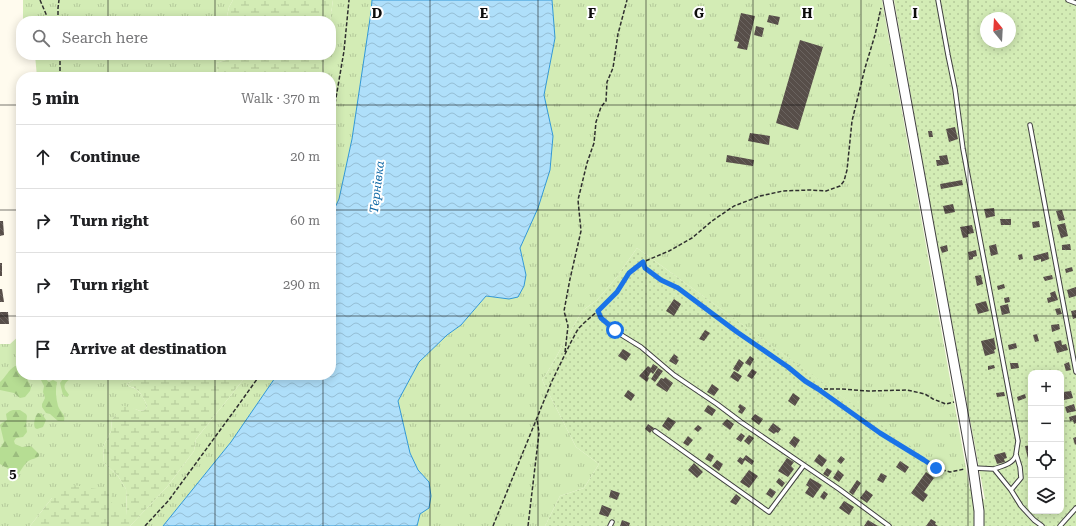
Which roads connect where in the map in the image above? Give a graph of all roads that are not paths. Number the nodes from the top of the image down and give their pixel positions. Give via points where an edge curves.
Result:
1 (888, 0) edge
2 (938, 0) edge
3 (1068, 0) edge
4 (1076, 3) edge
5 (1030, 125) dead end
6 (615, 330) road end
7 (1076, 372) edge
8 (655, 431) dead end
9 (1016, 454) junction
10 (804, 465) junction
11 (973, 468) junction
12 (994, 469) junction
13 (1011, 490) junction
14 (1076, 508) edge
15 (612, 522) dead end
16 (610, 526) edge
17 (889, 526) edge
18 (979, 526) edge
19 (1042, 526) edge
20 (1060, 526) edge

1 - 11 street
2 - 9 lane via 1018,441
3 - 4 lane
5 - 7 lane
6 - 10 lane via 641,347 674,375
8 - 10 lane via 769,512
9 - 12 lane via 1015,459 1008,464
9 - 13 lane via 1021,478
10 - 17 lane
11 - 12 lane
11 - 18 street
12 - 13 lane
13 - 19 lane via 1021,506
14 - 20 lane
15 - 16 lane

